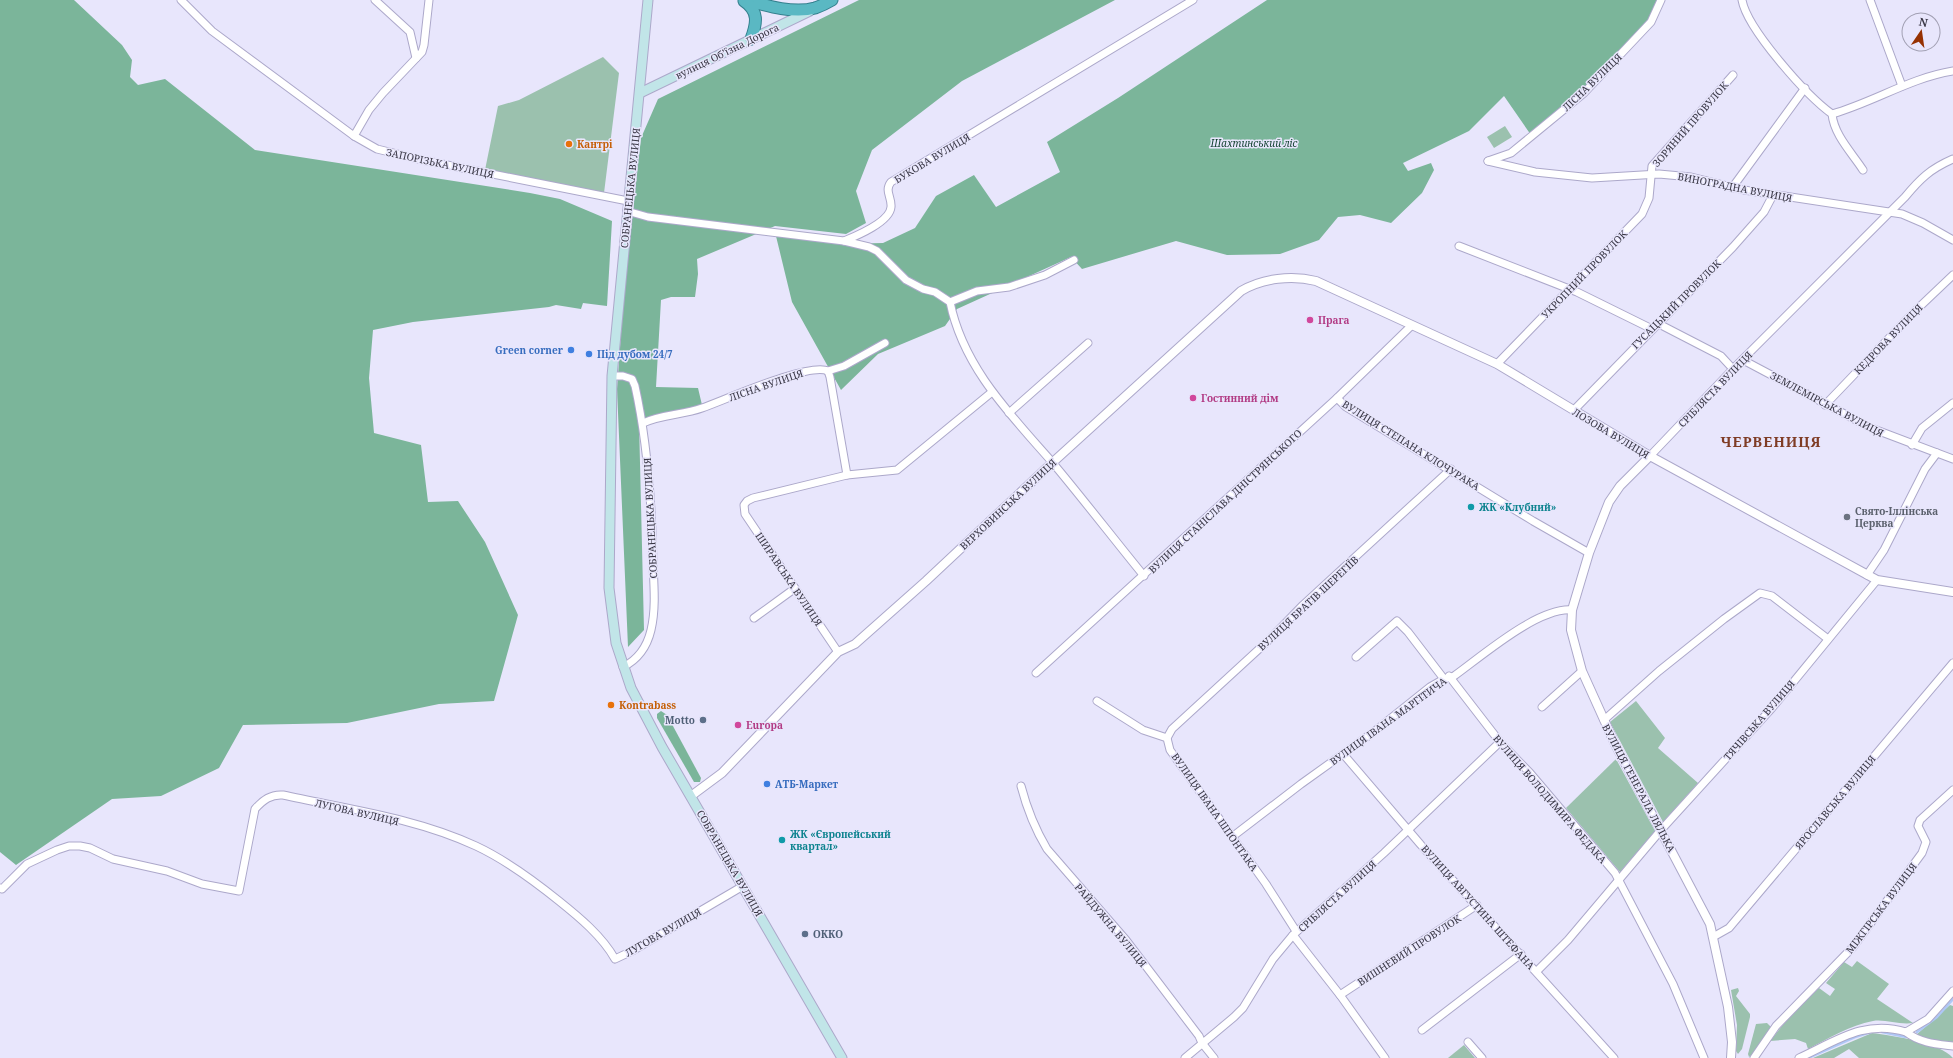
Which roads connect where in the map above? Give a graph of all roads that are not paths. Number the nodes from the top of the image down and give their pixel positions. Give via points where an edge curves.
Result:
1 (181, 0) edge
2 (375, 0) edge
3 (428, 0) edge
4 (648, 0) edge
5 (741, 0) edge
6 (746, 0) edge
7 (832, 0) edge
8 (1192, 0) edge
9 (1661, 0) edge
10 (1742, 0) edge
11 (1870, 0) edge
12 (815, 8) junction
13 (751, 39) junction
14 (416, 58) junction
15 (1953, 71) edge
16 (1733, 75) dead end
17 (1902, 86) junction
18 (1805, 88) junction
19 (640, 93) junction
20 (1832, 114) junction
21 (354, 136) junction
22 (1953, 159) edge
23 (1488, 161) joint
24 (1864, 170) dead end
25 (1650, 175) junction
26 (1732, 188) junction
27 (1773, 195) junction
28 (628, 201) junction
29 (627, 211) junction
30 (1889, 212) junction
31 (865, 232) junction
32 (1953, 240) edge
33 (844, 241) junction
34 (1459, 246) dead end
35 (869, 247) junction
36 (1074, 260) dead end
37 (1953, 275) edge
38 (1568, 289) junction
39 (1352, 298) joint
40 (950, 302) junction
41 (1658, 324) junction
42 (1411, 326) junction
43 (1652, 329) junction
44 (885, 343) dead end
45 (1088, 343) dead end
46 (1743, 360) junction
47 (1497, 364) junction
48 (1733, 369) junction
49 (828, 371) junction
50 (612, 376) junction
51 (992, 392) junction
52 (1337, 398) junction
53 (1953, 403) edge
54 (1825, 405) junction
55 (1574, 410) junction
56 (1009, 413) junction
57 (643, 423) junction
58 (1912, 445) junction
59 (1937, 453) junction
60 (1650, 456) junction
61 (1953, 459) edge
62 (1052, 463) junction
63 (1451, 470) junction
64 (847, 475) junction
65 (1589, 553) junction
66 (1867, 575) junction
67 (1144, 576) junction
68 (1877, 580) junction
69 (794, 589) junction
70 (1953, 592) edge
71 (1572, 610) junction
72 (754, 618) dead end
73 (1828, 639) junction
74 (838, 652) junction
75 (1356, 657) dead end
76 (1953, 662) edge
77 (623, 666) junction
78 (1582, 671) junction
79 (1036, 673) dead end
80 (1446, 678) junction
81 (1097, 701) dead end
82 (1542, 707) dead end
83 (1604, 720) junction
84 (1167, 738) junction
85 (1500, 742) junction
86 (1344, 755) junction
87 (1021, 786) dead end
88 (1953, 790) edge
89 (691, 796) junction
90 (1409, 829) junction
91 (1661, 830) junction
92 (1232, 837) junction
93 (1618, 880) junction
94 (743, 886) junction
95 (0, 888) edge
96 (1477, 905) junction
97 (1295, 933) junction
98 (1713, 937) junction
99 (1521, 954) junction
100 (1537, 971) junction
101 (1953, 991) edge
102 (1340, 995) junction
103 (1422, 1030) dead end
104 (1906, 1032) junction
105 (1468, 1042) dead end
106 (1202, 1043) junction
107 (1953, 1046) edge
108 (842, 1058) edge
109 (1185, 1058) edge
110 (1214, 1058) edge
111 (1384, 1058) edge
112 (1482, 1058) edge
113 (1614, 1058) edge
114 (1704, 1058) edge
115 (1731, 1058) edge
116 (1754, 1058) edge
117 (1800, 1058) edge

1 - 21 street, ЗАПОРІЗЬКА ВУЛИЦЯ via 212,31
2 - 14 street via 410,32
3 - 14 street via 424,45
4 - 19 main road, СОБРАНЕЦЬКА ВУЛИЦЯ
5 - 13 highway via 751,6 756,18
6 - 12 highway, вулиця Обʼїзна Дорога via 789,9
7 - 12 highway, вулиця Обʼїзна Дорога
8 - 31 street, БУКОВА ВУЛИЦЯ via 891,182 887,191 891,208 888,214
9 - 23 street, ЛІСНА ВУЛИЦЯ via 1651,22 1584,93 1511,153
10 - 18 street via 1752,26 1773,54
11 - 17 street
12 - 13 main road, вулиця Обʼїзна Дорога
13 - 19 main road, вулиця Обʼїзна Дорога
14 - 21 street via 374,104
15 - 17 street via 1922,78
16 - 25 street, ЗОРЯНИЙ ПРОВУЛОК via 1652,166
17 - 20 street via 1853,108
18 - 20 street
18 - 26 street
19 - 28 main road, СОБРАНЕЦЬКА ВУЛИЦЯ
20 - 24 street via 1841,138
21 - 28 street, ЗАПОРІЗЬКА ВУЛИЦЯ via 377,149 422,160
22 - 30 street, СРІБЛЯСТА ВУЛИЦЯ via 1936,166 1926,174
23 - 25 street, ВИНОГРАДНА ВУЛИЦЯ via 1535,172 1592,178
25 - 26 street, ВИНОГРАДНА ВУЛИЦЯ via 1697,178
25 - 38 street, УКРОПНИЙ ПРОВУЛОК via 1649,198 1642,214
26 - 27 street, ВИНОГРАДНА ВУЛИЦЯ
27 - 30 street, ВИНОГРАДНА ВУЛИЦЯ
27 - 41 street, ГУСАЦЬКИЙ ПРОВУЛОК via 1764,212 1733,247
28 - 29 main road, СОБРАНЕЦЬКА ВУЛИЦЯ
29 - 33 street via 648,217
29 - 50 main road, СОБРАНЕЦЬКА ВУЛИЦЯ
30 - 32 street, ВИНОГРАДНА ВУЛИЦЯ via 1902,214 1923,223
30 - 46 street, СРІБЛЯСТА ВУЛИЦЯ
31 - 33 street, БУКОВА ВУЛИЦЯ
31 - 35 street
33 - 35 street
34 - 38 street
35 - 40 street via 877,251 906,280 935,292
36 - 40 street via 1045,275 1009,287 977,291
37 - 54 street, КЕДРОВА ВУЛИЦЯ
38 - 43 street
38 - 47 street, УКРОПНИЙ ПРОВУЛОК
39 - 42 street, ЛОЗОВА ВУЛИЦЯ
39 - 62 street, ВЕРХОВИНСЬКА ВУЛИЦЯ via 1304,278 1272,280 1246,288
40 - 51 street via 955,326
41 - 43 street, ГУСАЦЬКИЙ ПРОВУЛОК
41 - 48 street via 1721,356
42 - 47 street, ЛОЗОВА ВУЛИЦЯ
42 - 52 street, ВУЛИЦЯ СТАНІСЛАВА ДНІСТРЯНСЬКОГО
43 - 55 street, ГУСАЦЬКИЙ ПРОВУЛОК
44 - 49 street, ЛІСНА ВУЛИЦЯ via 844,366
45 - 56 street
46 - 48 street, СРІБЛЯСТА ВУЛИЦЯ
46 - 54 street, ЗЕМЛЕМІРСЬКА ВУЛИЦЯ
47 - 55 street, ЛОЗОВА ВУЛИЦЯ
48 - 60 street, СРІБЛЯСТА ВУЛИЦЯ
49 - 57 street, ЛІСНА ВУЛИЦЯ via 823,368 808,371 682,414 655,418
49 - 64 street
50 - 57 street, СОБРАНЕЦЬКА ВУЛИЦЯ via 632,379
50 - 77 main road, СОБРАНЕЦЬКА ВУЛИЦЯ via 609,588 612,623
51 - 56 street
51 - 64 street via 897,470
52 - 63 street, ВУЛИЦЯ СТЕПАНА КЛОЧУРАКА via 1346,407
52 - 67 street, ВУЛИЦЯ СТАНІСЛАВА ДНІСТРЯНСЬКОГО
53 - 58 street via 1922,428 1914,437
54 - 58 street, ЗЕМЛЕМІРСЬКА ВУЛИЦЯ
55 - 60 street, ЛОЗОВА ВУЛИЦЯ
56 - 62 street
57 - 77 street, СОБРАНЕЦЬКА ВУЛИЦЯ via 651,501 653,620 642,652 638,658
58 - 59 street, ЗЕМЛЕМІРСЬКА ВУЛИЦЯ
59 - 61 street, ЗЕМЛЕМІРСЬКА ВУЛИЦЯ
59 - 66 street via 1925,469 1884,550
60 - 65 street, СРІБЛЯСТА ВУЛИЦЯ via 1620,486 1609,502
60 - 66 street, ЛОЗОВА ВУЛИЦЯ
62 - 67 street
62 - 74 street, ВЕРХОВИНСЬКА ВУЛИЦЯ via 926,581 861,638
63 - 65 street, ВУЛИЦЯ СТЕПАНА КЛОЧУРАКА
63 - 84 street, ВУЛИЦЯ БРАТІВ ШЕРЕГІЇВ via 1303,605 1172,729
64 - 69 street, ШИРАВСЬКА ВУЛИЦЯ via 753,498 744,505 746,514
65 - 71 street, СРІБЛЯСТА ВУЛИЦЯ
66 - 68 street
67 - 79 street, ВУЛИЦЯ СТАНІСЛАВА ДНІСТРЯНСЬКОГО
68 - 70 street
68 - 73 street, ТЯЧІВСЬКА ВУЛИЦЯ
69 - 72 street
69 - 74 street, ШИРАВСЬКА ВУЛИЦЯ
71 - 78 street, СРІБЛЯСТА ВУЛИЦЯ via 1571,630
71 - 80 street, ВУЛИЦЯ ІВАНА МАРГІТИЧА via 1564,609 1535,620 1454,676
73 - 83 street, ВУЛИЦЯ ГЕНЕРАЛА ЛЯЛЬКА via 1772,596 1760,594 1659,671
73 - 91 street, ТЯЧІВСЬКА ВУЛИЦЯ via 1772,708
74 - 89 street, ВЕРХОВИНСЬКА ВУЛИЦЯ via 722,774
75 - 80 street, ВУЛИЦЯ ВОЛОДИМИРА ФЕДАКА via 1397,621
76 - 98 street, ЯРОСЛАВСЬКА ВУЛИЦЯ via 1729,928
77 - 89 main road, СОБРАНЕЦЬКА ВУЛИЦЯ via 653,730
78 - 82 street
78 - 83 street, СРІБЛЯСТА ВУЛИЦЯ
80 - 85 street, ВУЛИЦЯ ВОЛОДИМИРА ФЕДАКА
80 - 86 street, ВУЛИЦЯ ІВАНА МАРГІТИЧА via 1430,687
81 - 84 street via 1143,730
83 - 91 street, ВУЛИЦЯ ГЕНЕРАЛА ЛЯЛЬКА
84 - 92 street, ВУЛИЦЯ ІВАНА ШПОНТАКА via 1170,750
85 - 90 street, СРІБЛЯСТА ВУЛИЦЯ
85 - 93 street, ВУЛИЦЯ ВОЛОДИМИРА ФЕДАКА via 1530,772
86 - 90 street, ВУЛИЦЯ АВГУСТИНА ШТЕФАНА
86 - 92 street, ВУЛИЦЯ ІВАНА МАРГІТИЧА via 1313,775
87 - 106 street, РАЙДУЖНА ВУЛИЦЯ via 1037,833 1047,849 1126,940
88 - 116 street, МІЖГІРСЬКА ВУЛИЦЯ via 1920,820 1918,826 1926,842 1922,853 1853,947 1776,1026
89 - 94 main road, СОБРАНЕЦЬКА ВУЛИЦЯ
90 - 96 street, ВУЛИЦЯ АВГУСТИНА ШТЕФАНА
90 - 97 street, СРІБЛЯСТА ВУЛИЦЯ
91 - 93 street, ТЯЧІВСЬКА ВУЛИЦЯ
91 - 98 street, ВУЛИЦЯ ГЕНЕРАЛА ЛЯЛЬКА via 1710,924
92 - 97 street, ВУЛИЦЯ ІВАНА ШПОНТАКА via 1281,907
93 - 100 street, ТЯЧІВСЬКА ВУЛИЦЯ via 1568,940
93 - 114 street, ВУЛИЦЯ ВОЛОДИМИРА ФЕДАКА via 1673,984
94 - 95 street, ЛУГОВА ВУЛИЦЯ via 615,959 582,920 531,878 476,846 439,831 273,794 255,809 239,891 202,884 167,872 113,859 80,846 57,850 27,864 2,889
94 - 108 main road, СОБРАНЕЦЬКА ВУЛИЦЯ
96 - 99 street, ВУЛИЦЯ АВГУСТИНА ШТЕФАНА
96 - 102 street, ВИШНЕВИЙ ПРОВУЛОК
97 - 102 street, ВУЛИЦЯ ІВАНА ШПОНТАКА
97 - 106 street, СРІБЛЯСТА ВУЛИЦЯ via 1273,959 1243,1008
98 - 115 street, ВУЛИЦЯ ГЕНЕРАЛА ЛЯЛЬКА via 1728,1007
99 - 100 street, ВУЛИЦЯ АВГУСТИНА ШТЕФАНА
99 - 103 street
100 - 113 street, ВУЛИЦЯ АВГУСТИНА ШТЕФАНА
101 - 104 street via 1928,1019
102 - 111 street, ВУЛИЦЯ ІВАНА ШПОНТАКА
104 - 107 street via 1928,1043
104 - 117 street via 1891,1027 1862,1029
105 - 112 street
106 - 109 street, СРІБЛЯСТА ВУЛИЦЯ
106 - 110 street, РАЙДУЖНА ВУЛИЦЯ

